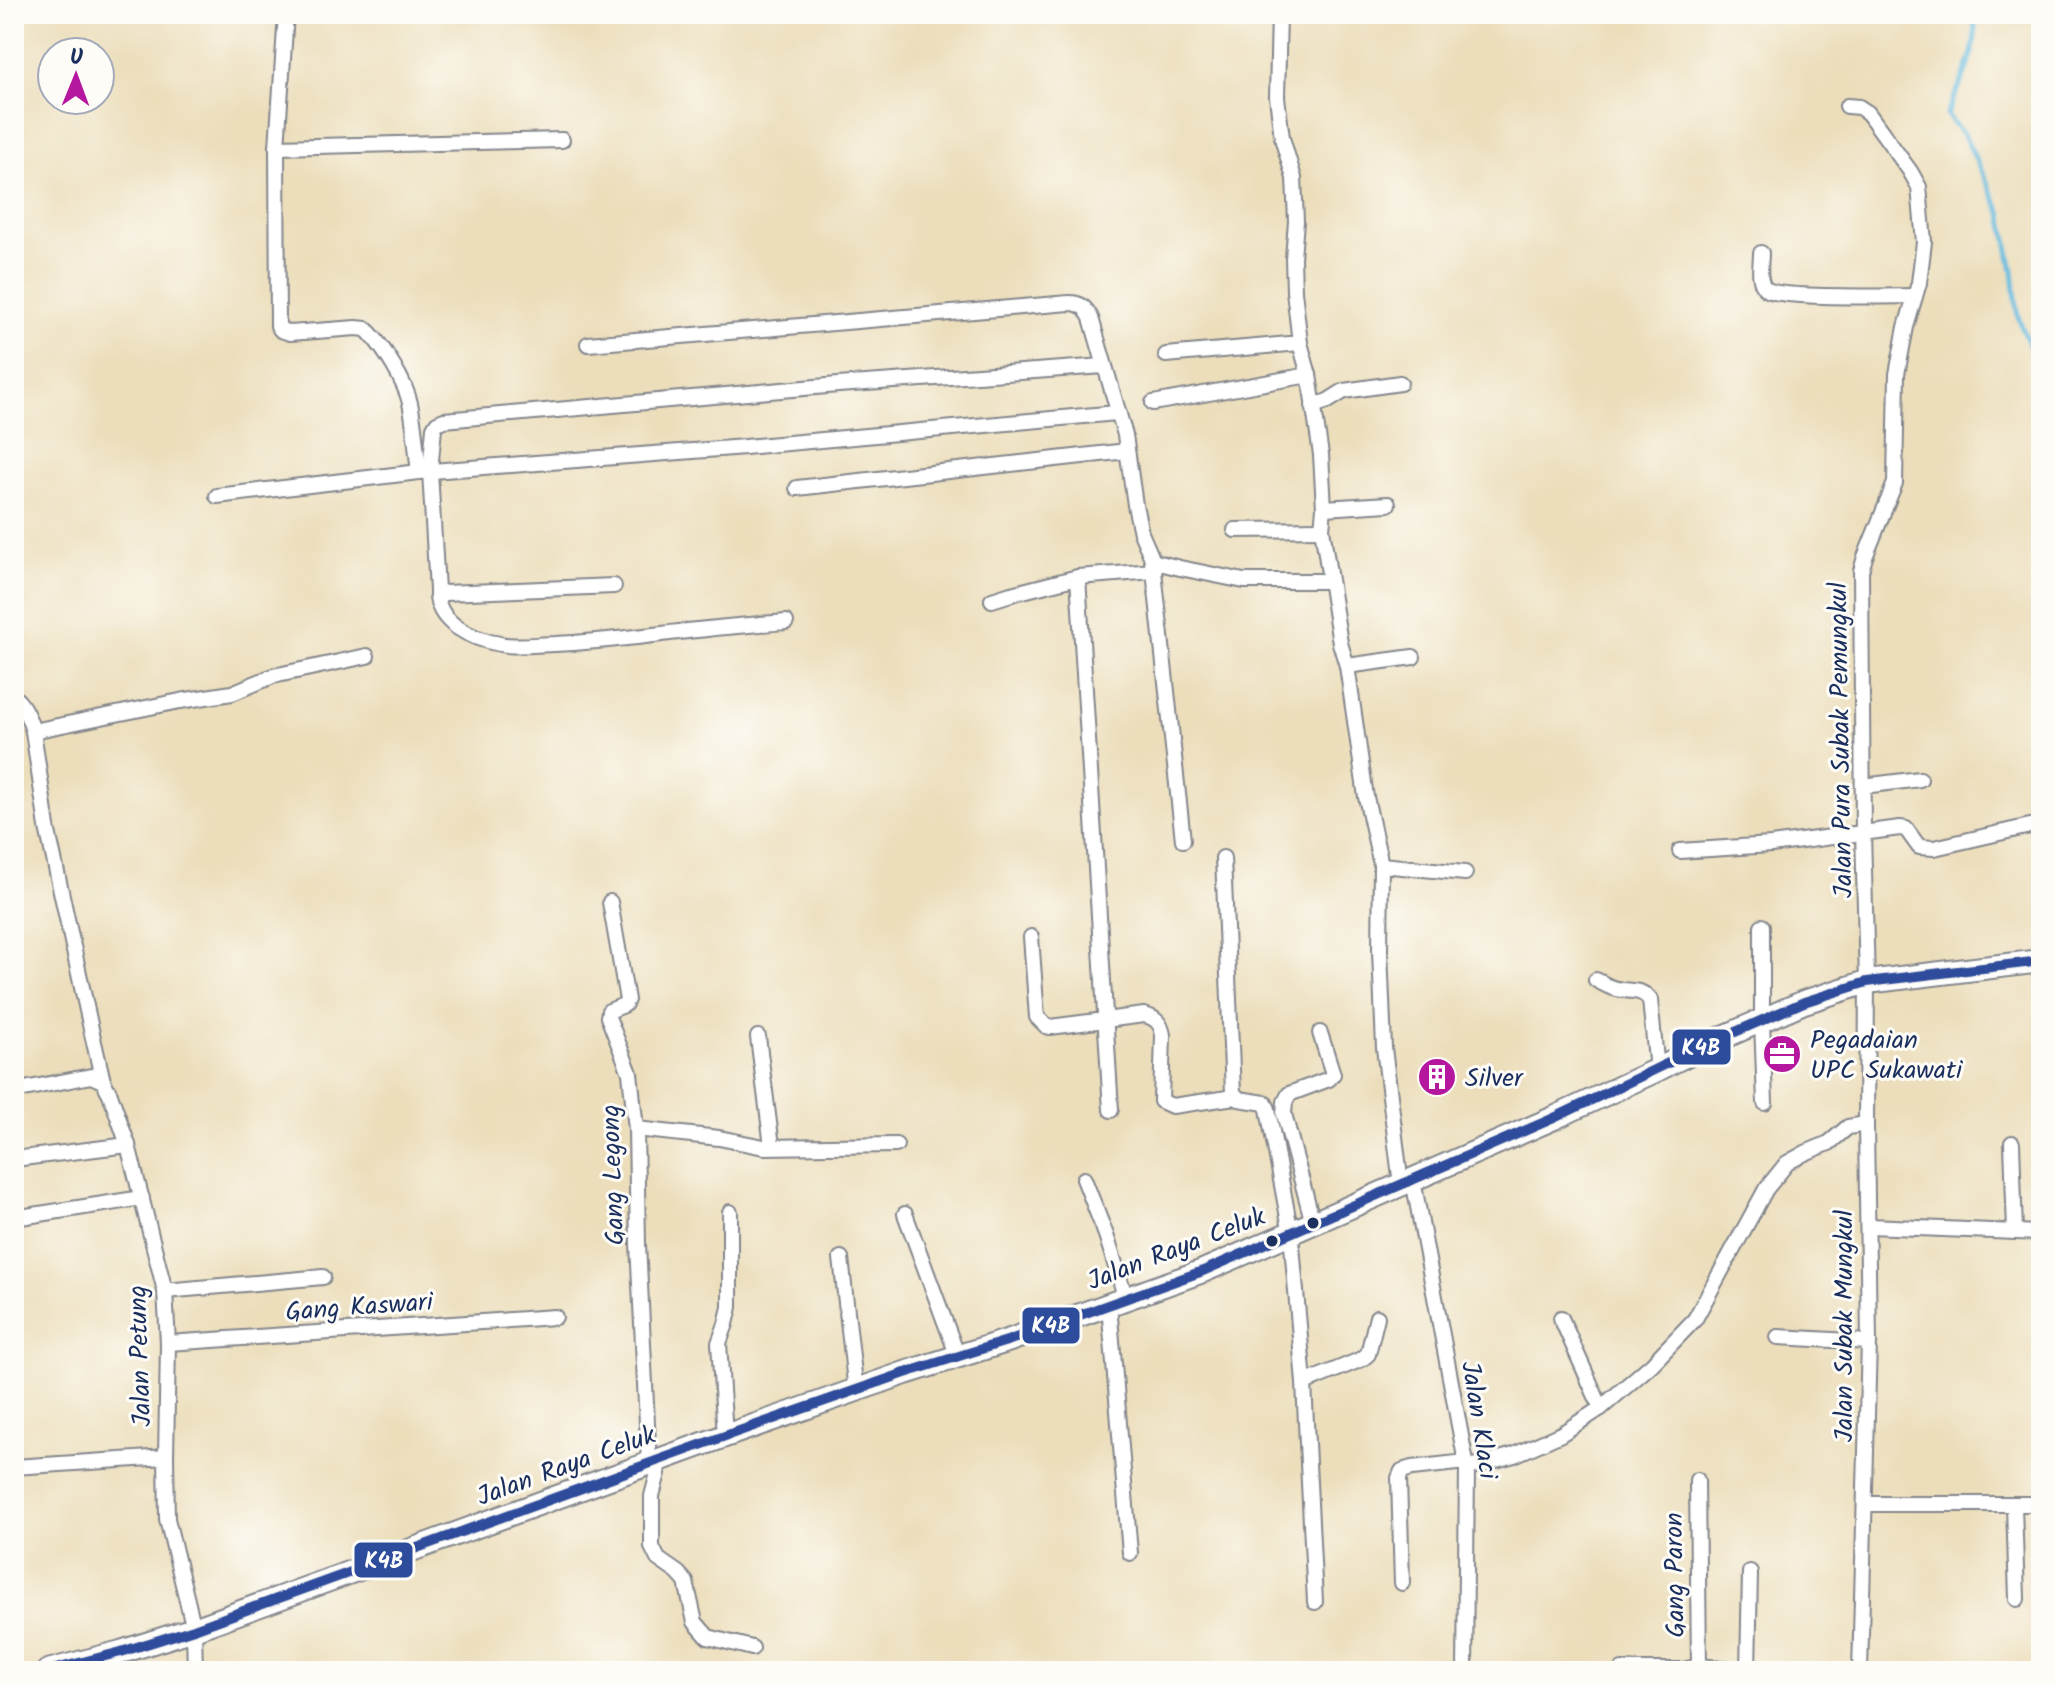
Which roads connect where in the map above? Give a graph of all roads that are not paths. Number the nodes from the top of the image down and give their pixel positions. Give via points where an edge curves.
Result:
1 (286, 14) edge
2 (1279, 14) edge
3 (1847, 106) dead end
4 (562, 140) dead end
5 (277, 147) junction
6 (1761, 253) dead end
7 (1915, 296) junction
8 (1300, 343) junction
9 (588, 344) dead end
10 (1166, 355) dead end
11 (1104, 366) junction
12 (1309, 375) junction
13 (1400, 383) dead end
14 (1153, 403) dead end
15 (1313, 406) junction
16 (1117, 413) junction
17 (1127, 451) junction
18 (424, 472) junction
19 (797, 488) dead end
20 (217, 496) dead end
21 (1388, 504) dead end
22 (1324, 508) junction
23 (1322, 529) junction
24 (1235, 530) dead end
25 (1153, 566) junction
26 (1078, 577) junction
27 (1329, 581) junction
28 (614, 586) dead end
29 (437, 590) junction
30 (992, 600) dead end
31 (786, 622) dead end
32 (367, 656) dead end
33 (1413, 657) dead end
34 (1347, 666) junction
35 (14, 697) edge
36 (33, 731) junction
37 (1920, 779) dead end
38 (1863, 786) junction
39 (2030, 826) dead end
40 (1863, 832) junction
41 (1183, 840) dead end
42 (1680, 851) dead end
43 (1223, 858) dead end
44 (1381, 865) junction
45 (1465, 873) dead end
46 (610, 902) dead end
47 (1762, 926) dead end
48 (1031, 937) dead end
49 (2041, 961) edge
50 (1596, 980) dead end
51 (1867, 982) junction
52 (1106, 1019) junction
53 (1762, 1021) junction
54 (1320, 1033) dead end
55 (758, 1037) dead end
56 (1657, 1070) junction
57 (103, 1081) junction
58 (14, 1091) edge
59 (1235, 1097) junction
60 (1765, 1103) dead end
61 (1111, 1110) dead end
62 (1866, 1124) junction
63 (636, 1129) junction
64 (2012, 1143) dead end
65 (128, 1145) junction
66 (896, 1145) dead end
67 (772, 1146) junction
68 (14, 1159) edge
69 (1084, 1179) dead end
70 (1407, 1183) junction
71 (142, 1198) junction
72 (730, 1212) dead end
73 (905, 1214) dead end
74 (1312, 1216) junction
75 (14, 1218) edge
76 (1869, 1226) junction
77 (2015, 1232) junction
78 (2041, 1233) edge
79 (1291, 1234) junction
80 (841, 1258) dead end
81 (323, 1277) dead end
82 (165, 1291) junction
83 (1118, 1302) junction
84 (555, 1317) dead end
85 (1377, 1317) dead end
86 (1561, 1318) dead end
87 (1778, 1337) dead end
88 (1869, 1342) junction
89 (168, 1343) junction
90 (958, 1357) junction
91 (1304, 1383) junction
92 (856, 1392) junction
93 (1601, 1408) junction
94 (725, 1436) junction
95 (166, 1457) junction
96 (653, 1462) junction
97 (1467, 1465) junction
98 (14, 1467) edge
99 (1697, 1480) dead end
100 (1865, 1504) junction
101 (2041, 1504) edge
102 (2014, 1505) junction
103 (1130, 1553) dead end
104 (1750, 1572) dead end
105 (1402, 1583) dead end
106 (2017, 1599) dead end
107 (1315, 1602) dead end
108 (194, 1629) junction
109 (752, 1648) dead end
110 (1699, 1666) junction
111 (1622, 1670) edge
112 (48, 1671) edge
113 (195, 1671) edge
114 (1465, 1671) edge
115 (1750, 1671) edge
116 (1860, 1671) edge

1 - 5 street
2 - 8 street, Jalan Klaci via 1277,97 1294,178 1294,291
3 - 7 street, Jalan Pura Subak Pemungkul via 1868,113 1919,187 1924,242
4 - 5 street
5 - 18 street via 278,326 290,333 366,329 406,391
6 - 7 street via 1760,281 1772,292
7 - 38 street, Jalan Pura Subak Pemungkul via 1897,374 1895,483 1861,571
8 - 10 street
8 - 12 street, Jalan Klaci
9 - 11 street via 1077,303 1091,318
11 - 16 street
11 - 18 street via 444,420 434,428
12 - 14 street
12 - 15 street, Jalan Klaci
13 - 15 street via 1349,390
15 - 22 street, Jalan Klaci
16 - 17 street
16 - 18 street
17 - 19 street
17 - 25 street via 1141,533
18 - 20 street
18 - 29 street
21 - 22 street
22 - 23 street, Jalan Klaci
23 - 24 street
23 - 27 street, Jalan Klaci
25 - 26 street
25 - 27 street via 1244,581
25 - 41 street
26 - 30 street
26 - 52 street
27 - 34 street, Jalan Klaci
28 - 29 street
29 - 31 street via 439,608 459,629 503,645 592,643
32 - 36 street via 273,676 232,693
33 - 34 street
34 - 44 street, Jalan Klaci
35 - 36 street
36 - 57 street, Jalan Petung via 47,827
37 - 38 street
38 - 40 street, Jalan Pura Subak Pemungkul
39 - 40 street via 1925,849 1906,829
40 - 42 street
40 - 51 street, Jalan Pura Subak Pemungkul
43 - 59 street
44 - 45 street
44 - 70 street, Jalan Klaci via 1384,1048
46 - 63 street, Gang Legong via 627,1000 608,1017 630,1073
47 - 53 street
48 - 52 street via 1041,1022 1050,1027
49 - 51 highway, Jalan Raya Celuk
50 - 56 street via 1648,995
51 - 53 highway, Jalan Raya Celuk
51 - 62 street, Jalan Subak Mungkul
52 - 59 street via 1144,1015 1158,1021 1164,1103
52 - 61 street
53 - 56 highway, Jalan Raya Celuk
53 - 60 street
54 - 74 street via 1333,1074 1289,1094 1284,1107
55 - 67 street
56 - 70 highway, Jalan Raya Celuk
57 - 58 street via 91,1076
57 - 65 street, Jalan Petung
59 - 79 street via 1261,1102 1268,1109
62 - 76 street, Jalan Subak Mungkul
62 - 93 street via 1848,1127 1829,1143 1787,1163 1766,1189 1695,1319
63 - 67 street
63 - 96 street, Gang Legong
64 - 77 street
65 - 68 street
65 - 71 street, Jalan Petung
66 - 67 street
69 - 83 street via 1106,1235
70 - 74 highway, Jalan Raya Celuk
70 - 97 street, Jalan Klaci
71 - 75 street
71 - 82 street, Jalan Petung
72 - 94 street via 730,1307 719,1343
73 - 90 street
74 - 79 highway, Jalan Raya Celuk
76 - 77 street
76 - 88 street, Jalan Subak Mungkul
77 - 78 street
79 - 83 highway, Jalan Raya Celuk
79 - 91 street
80 - 92 street
81 - 82 street
82 - 89 street, Jalan Petung
83 - 90 highway, Jalan Raya Celuk
83 - 103 street
84 - 89 street, Gang Kaswari
85 - 91 street via 1368,1354
86 - 93 street
87 - 88 street
88 - 100 street, Jalan Subak Mungkul
89 - 95 street, Jalan Petung
90 - 92 highway, Jalan Raya Celuk
91 - 107 street
92 - 94 highway, Jalan Raya Celuk
93 - 97 street via 1514,1455
94 - 96 highway, Jalan Raya Celuk
95 - 98 street
95 - 108 street, Jalan Petung via 167,1519
96 - 108 highway, Jalan Raya Celuk
96 - 109 street, Gang Legong via 658,1473 652,1496 652,1547 658,1559 686,1582 695,1622 708,1637
97 - 105 street via 1402,1471
97 - 114 street, Jalan Klaci
99 - 110 street, Gang Paron
100 - 102 street
100 - 116 street, Jalan Subak Mungkul
101 - 102 street
102 - 106 street
104 - 115 street
108 - 112 highway, Jalan Raya Celuk
108 - 113 street, Jalan Petung
110 - 111 street
110 - 115 street, Gang Paron

